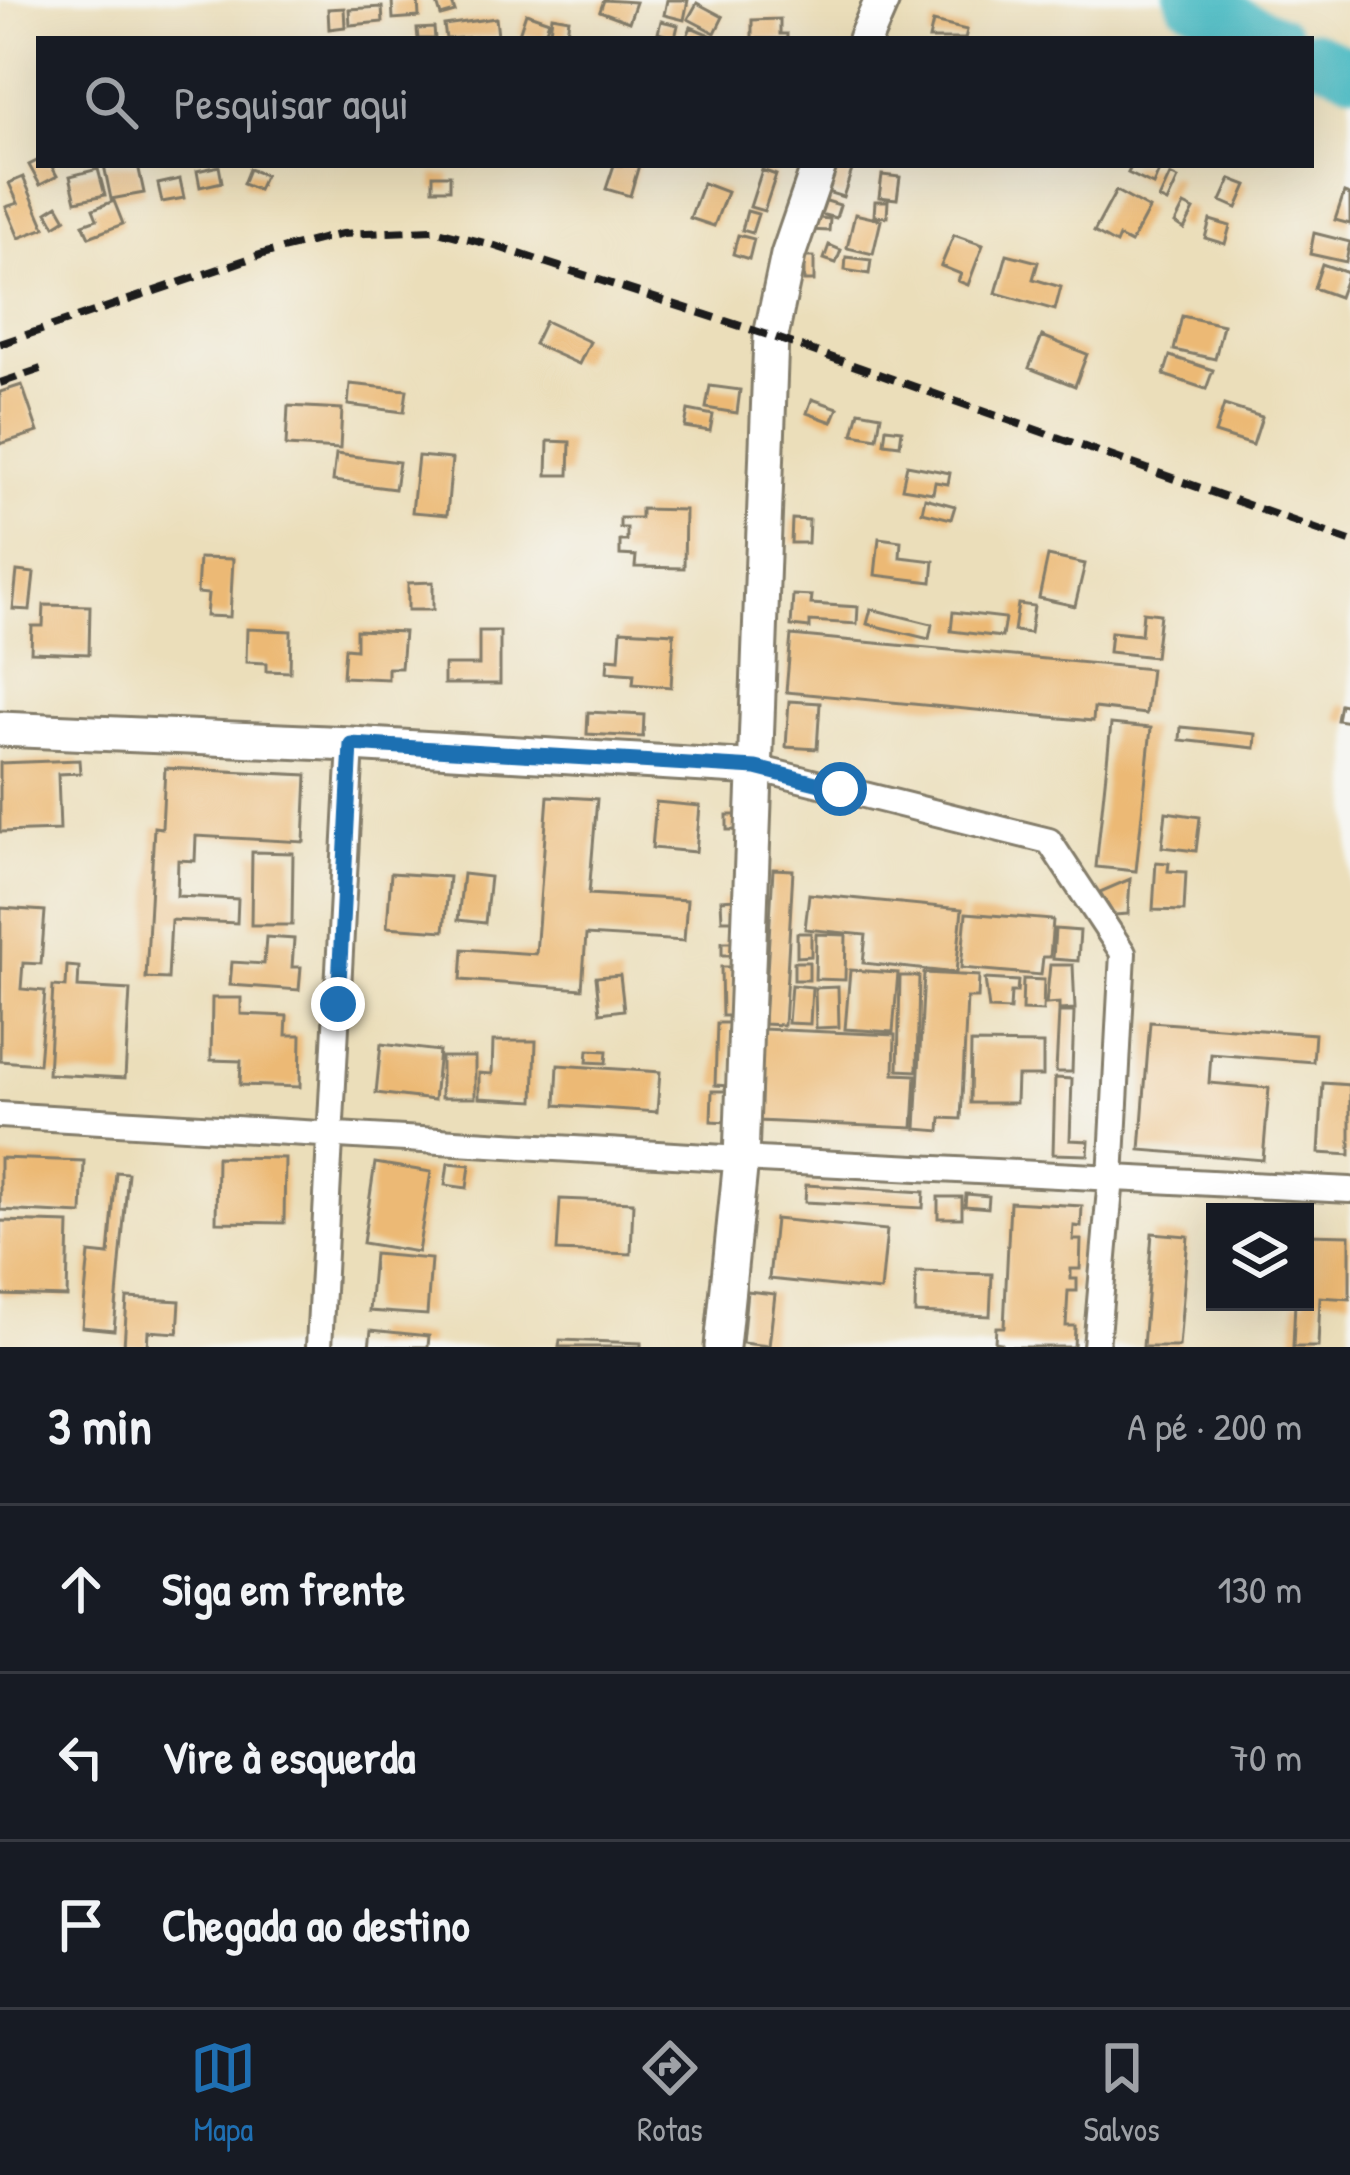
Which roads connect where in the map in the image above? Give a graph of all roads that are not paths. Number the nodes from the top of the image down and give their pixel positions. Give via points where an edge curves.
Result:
1 (882, 0) edge
2 (866, 36) edge
3 (818, 168) edge
4 (0, 729) edge
5 (351, 744) junction
6 (756, 768) junction
7 (0, 1115) edge
8 (331, 1134) junction
9 (741, 1159) junction
10 (1111, 1178) junction
11 (1350, 1190) edge
12 (319, 1347) edge
13 (722, 1347) edge
14 (1096, 1347) edge

1 - 2 street
3 - 6 street via 771,336
4 - 5 street
5 - 6 street
5 - 8 street
6 - 9 street
6 - 10 street via 1049,841 1124,953
7 - 8 street
8 - 9 street
8 - 12 street
9 - 10 street
9 - 13 street
10 - 11 street
10 - 14 street

